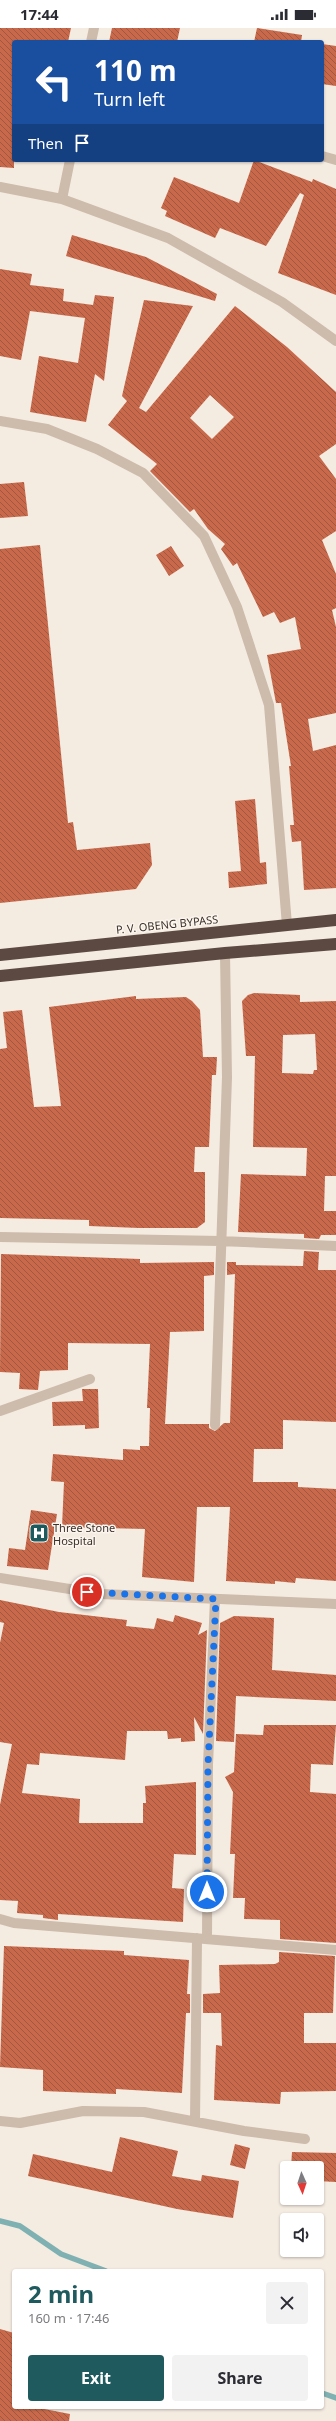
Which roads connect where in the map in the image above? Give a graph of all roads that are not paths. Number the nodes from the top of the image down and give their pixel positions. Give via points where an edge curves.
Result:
1 (94, 28) edge
2 (92, 40) edge
3 (324, 157) edge
4 (336, 160) edge
5 (70, 162) edge
6 (0, 187) edge
7 (62, 199) junction
8 (336, 341) edge
9 (0, 421) edge
10 (336, 920) edge
11 (287, 925) junction
12 (336, 944) edge
13 (225, 953) junction
14 (0, 955) edge
15 (0, 976) edge
16 (0, 1236) edge
17 (220, 1241) junction
18 (336, 1246) edge
19 (90, 1379) dead end
20 (0, 1411) edge
21 (215, 1425) dead end
22 (0, 1578) edge
23 (216, 1599) junction
24 (336, 1604) edge
25 (0, 1919) edge
26 (202, 1939) junction
27 (336, 1950) edge
28 (0, 2121) edge
29 (195, 2121) junction
30 (305, 2139) dead end

1 - 2 street
3 - 4 street
5 - 7 street
6 - 7 street
7 - 8 street via 168,238 282,302
9 - 11 street via 47,429 97,449 142,474 204,536 237,607 269,704
10 - 11 highway, P. V. OBENG BYPASS
11 - 14 highway, P. V. OBENG BYPASS
12 - 13 highway
13 - 15 highway
13 - 17 street via 227,1077
16 - 17 street
17 - 18 street
17 - 21 street
19 - 20 street
22 - 23 street via 101,1594
23 - 24 street
23 - 26 street
25 - 26 street via 14,1923
26 - 27 street
26 - 29 street
28 - 29 street via 20,2123 83,2111 144,2112
29 - 30 street

